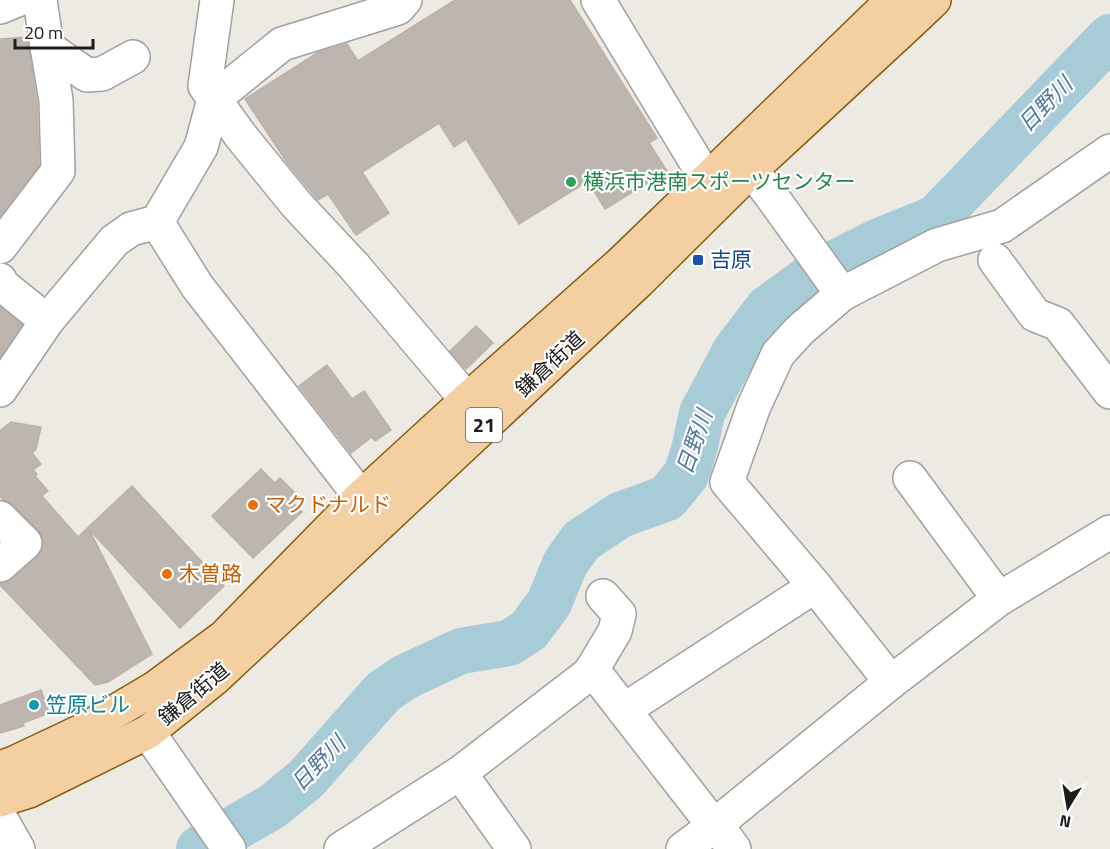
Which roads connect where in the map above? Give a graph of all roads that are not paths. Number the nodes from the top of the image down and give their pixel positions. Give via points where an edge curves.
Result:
1 (17, 0) edge
2 (40, 0) edge
3 (217, 0) edge
4 (405, 0) edge
5 (598, 0) edge
6 (892, 0) edge
7 (934, 0) edge
8 (0, 7) edge
9 (47, 46) junction
10 (133, 57) dead end
11 (214, 99) junction
12 (1110, 151) edge
13 (751, 170) junction
14 (707, 180) junction
15 (157, 222) junction
16 (0, 247) edge
17 (995, 260) dead end
18 (0, 280) edge
19 (839, 291) junction
20 (47, 321) junction
21 (0, 390) edge
22 (1110, 392) edge
23 (467, 400) junction
24 (910, 478) dead end
25 (359, 499) junction
26 (0, 518) edge
27 (1110, 532) edge
28 (0, 565) edge
29 (815, 586) junction
30 (603, 596) dead end
31 (999, 599) junction
32 (592, 669) junction
33 (891, 682) junction
34 (624, 710) junction
35 (148, 732) junction
36 (0, 768) edge
37 (460, 773) junction
38 (0, 800) edge
39 (0, 817) edge
40 (721, 833) edge
41 (18, 849) edge
42 (229, 849) edge
43 (341, 849) edge
44 (514, 849) edge
45 (683, 849) edge

1 - 8 street
2 - 9 street
3 - 11 street via 205,86
4 - 11 street via 398,8 282,44
5 - 14 street
6 - 14 main road, 鎌倉街道 / 21
7 - 13 main road, 鎌倉街道 / 21
9 - 10 street via 87,75 102,74
9 - 16 street via 56,100 58,171
11 - 15 street via 201,147
11 - 23 street via 296,204
12 - 19 street via 1002,226 937,245
13 - 19 street
13 - 35 main road, 鎌倉街道 / 21 via 638,282 214,679
14 - 23 main road, 鎌倉街道 / 21 via 621,263
15 - 20 street via 130,229 114,241
15 - 25 street via 197,286
17 - 22 street via 1035,315 1058,324
18 - 20 street
19 - 29 street via 778,354 754,406 727,482
20 - 21 street
23 - 25 main road, 鎌倉街道 / 21
24 - 31 street
25 - 36 main road, 鎌倉街道 / 21 via 224,637 155,688 84,730
26 - 28 street via 25,543
27 - 31 street
29 - 33 street
29 - 34 street
30 - 32 street via 619,614 615,631
31 - 33 street
32 - 34 street
32 - 37 street
33 - 40 street
34 - 40 street
35 - 38 main road, 鎌倉街道 / 21 via 29,791
35 - 42 street
37 - 43 street
37 - 44 street
39 - 41 street
40 - 45 street

